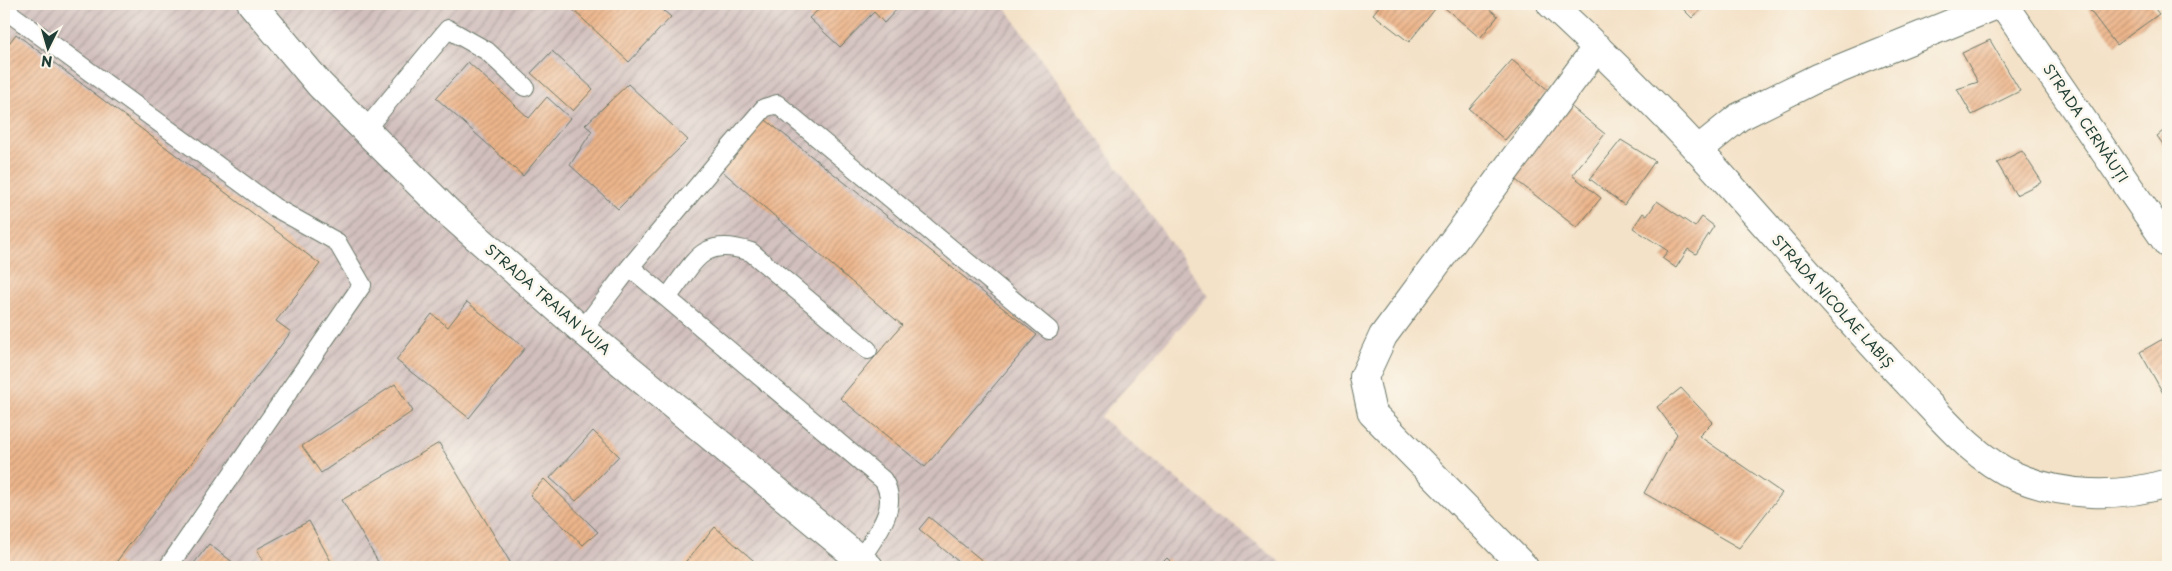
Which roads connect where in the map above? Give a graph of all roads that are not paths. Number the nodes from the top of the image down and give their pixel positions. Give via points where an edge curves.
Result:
1 (252, 4) edge
2 (1551, 4) edge
3 (2001, 4) edge
4 (4, 9) edge
5 (1597, 47) junction
6 (524, 87) dead end
7 (365, 130) junction
8 (1698, 150) junction
9 (2168, 244) edge
10 (630, 267) junction
11 (667, 298) junction
12 (582, 330) junction
13 (1049, 330) dead end
14 (868, 350) dead end
15 (2168, 483) edge
16 (864, 563) edge
17 (168, 567) edge
18 (1524, 567) edge

1 - 7 street, STRADA TRAIAN VUIA via 320,85
2 - 5 street, STRADA NICOLAE LABIȘ
3 - 8 street via 1817,78 1739,117
3 - 9 street, STRADA CERNĂUȚI
4 - 17 lane via 274,207 337,242 362,285
5 - 8 street, STRADA NICOLAE LABIȘ
5 - 18 street via 1383,336 1364,377 1372,413
6 - 7 lane via 487,51 448,29
7 - 12 street, STRADA TRAIAN VUIA via 448,212
8 - 15 street, STRADA NICOLAE LABIȘ via 1893,368 1983,457 2014,476 2060,491 2110,494
10 - 11 lane
10 - 12 lane
10 - 13 lane via 764,108 777,104
11 - 14 lane via 704,251 716,246 737,248 751,252
11 - 16 lane via 883,480 890,490 889,510
12 - 16 street, STRADA TRAIAN VUIA

